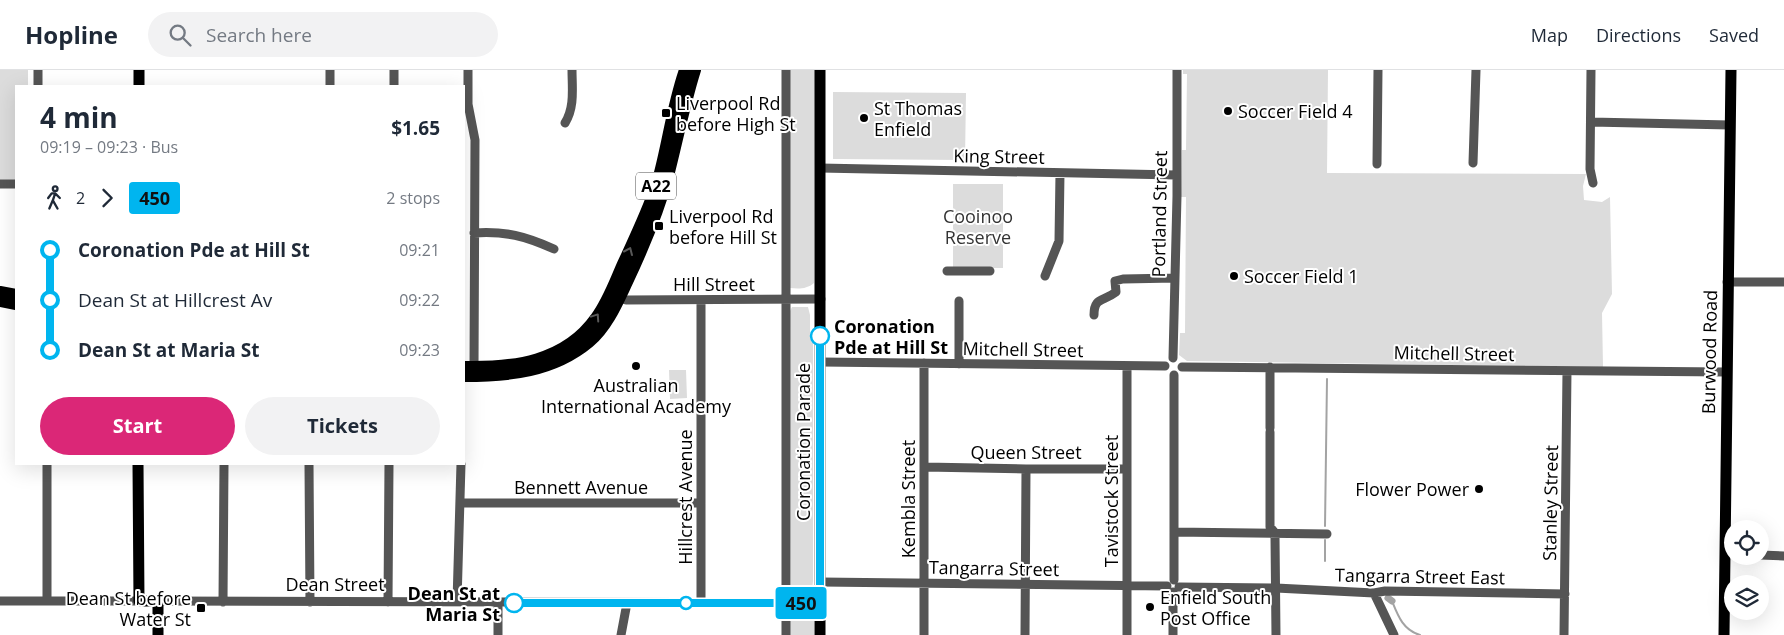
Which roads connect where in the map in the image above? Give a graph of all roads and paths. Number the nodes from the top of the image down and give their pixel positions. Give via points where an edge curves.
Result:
1 (38, 70) edge
2 (139, 70) edge
3 (330, 70) edge
4 (394, 70) edge
5 (468, 70) edge
6 (572, 70) edge
7 (685, 70) edge
8 (696, 70) edge
9 (786, 70) edge
10 (820, 70) edge
11 (1177, 70) edge
12 (1378, 70) edge
13 (1476, 70) edge
14 (1591, 70) edge
15 (1730, 70) edge
16 (38, 85) edge
17 (139, 85) edge
18 (330, 85) edge
19 (394, 85) edge
20 (1591, 122) junction
21 (565, 123) dead end
22 (1730, 125) junction
23 (1473, 163) dead end
24 (1377, 164) dead end
25 (820, 168) junction
26 (1060, 173) junction
27 (1176, 175) junction
28 (1593, 183) dead end
29 (0, 184) edge
30 (15, 184) edge
31 (474, 233) junction
32 (554, 249) dead end
33 (947, 271) dead end
34 (990, 271) dead end
35 (1045, 276) dead end
36 (1175, 278) junction
37 (1727, 282) junction
38 (1784, 282) edge
39 (0, 292) edge
40 (15, 295) edge
41 (614, 297) junction
42 (701, 300) junction
43 (787, 300) junction
44 (821, 300) junction
45 (0, 301) edge
46 (959, 301) dead end
47 (15, 304) edge
48 (1094, 315) dead end
49 (1172, 358) junction
50 (820, 362) junction
51 (924, 363) junction
52 (959, 364) junction
53 (1127, 366) junction
54 (1165, 366) junction
55 (469, 367) edge
56 (1182, 367) junction
57 (1270, 367) junction
58 (1567, 371) junction
59 (1726, 372) junction
60 (1174, 374) junction
61 (465, 376) edge
62 (47, 465) edge
63 (138, 465) edge
64 (224, 465) edge
65 (310, 465) edge
66 (389, 465) edge
67 (461, 465) edge
68 (925, 467) junction
69 (1127, 469) junction
70 (1026, 470) junction
71 (460, 502) junction
72 (701, 503) junction
73 (1728, 520) edge
74 (1174, 532) junction
75 (1275, 533) junction
76 (1327, 534) dead end
77 (1769, 555) edge
78 (1784, 556) edge
79 (1728, 565) edge
80 (821, 582) junction
81 (924, 582) junction
82 (1025, 585) junction
83 (1127, 586) junction
84 (1173, 586) junction
85 (1276, 588) junction
86 (1374, 593) junction
87 (1565, 594) junction
88 (0, 601) edge
89 (47, 601) junction
90 (139, 602) junction
91 (158, 602) junction
92 (223, 602) junction
93 (310, 602) junction
94 (388, 602) junction
95 (456, 602) junction
96 (498, 602) junction
97 (627, 603) junction
98 (701, 603) junction
99 (786, 603) junction
100 (820, 603) junction
101 (158, 635) edge
102 (498, 635) edge
103 (622, 635) edge
104 (786, 635) edge
105 (820, 635) edge
106 (924, 635) edge
107 (1025, 635) edge
108 (1127, 635) edge
109 (1173, 635) edge
110 (1276, 635) edge
111 (1394, 635) edge
112 (1564, 635) edge
113 (1724, 635) edge

1 - 16 street
2 - 17 main road
3 - 18 street
4 - 19 street
5 - 31 street via 468,104 475,140
6 - 21 street via 572,107
41 -> 7 highway, A22 via 657,183
8 - 41 highway, A22 via 657,214
9 - 43 street, Coronation Parade
10 - 25 main road, Coronation Parade
11 - 27 street, Portland Street
12 - 24 street
13 - 23 street
14 - 20 street
15 - 22 main road, Burwood Road
20 - 22 street
20 - 28 street via 1590,169
22 - 37 main road, Burwood Road
25 - 26 street, King Street
25 - 44 main road, Coronation Parade
26 - 27 street, King Street
26 - 35 street via 1059,241
27 - 36 street, Portland Street
29 - 30 street
31 - 32 street via 523,236
31 - 55 street
33 - 34 street
36 - 48 street via 1115,281 1116,292 1097,302
36 - 49 street, Portland Street
37 - 38 street
37 - 59 main road, Burwood Road
39 - 40 highway
41 - 42 street, Hill Street via 626,300
55 -> 41 highway, A22 via 524,363 555,353 579,337
41 - 61 highway, A22 via 606,323 594,338 559,361 510,375
42 - 43 street, Hill Street
42 - 72 street, Hillcrest Avenue
43 - 44 street, Hill Street
43 - 99 street, Coronation Parade
44 - 50 main road, Coronation Parade
45 - 47 highway
46 - 52 street
49 - 54 street
49 - 56 street via 1179,360
50 - 51 street, Mitchell Street
50 - 80 main road, Coronation Parade
51 - 52 street, Mitchell Street
51 - 68 street, Kembla Street
52 - 53 street, Mitchell Street
53 - 54 street, Mitchell Street
53 - 69 street, Tavistock Street
54 - 60 street via 1168,373
56 - 57 street, Mitchell Street
56 - 60 street via 1179,373
57 - 58 street, Mitchell Street
57 - 75 street via 1270,527
58 - 59 street, Mitchell Street
58 - 87 street, Stanley Street
59 - 73 main road, Burwood Road
60 - 74 street
62 - 89 street
63 - 90 main road
64 - 92 street
65 - 93 street
66 - 94 street
67 - 71 street
68 - 70 street, Queen Street
68 - 81 street, Kembla Street
69 - 70 street, Queen Street
69 - 83 street, Tavistock Street
70 - 82 street
71 - 72 street, Bennett Avenue
71 - 95 street
72 - 98 street, Hillcrest Avenue
74 - 75 street
74 - 84 street
75 - 76 street
75 - 85 street
77 - 78 street
79 - 113 main road, Burwood Road
80 - 81 street, Tangarra Street
80 - 100 main road, Coronation Parade
81 - 82 street, Tangarra Street
81 - 106 street, Kembla Street
82 - 83 street, Tangarra Street
82 - 107 street
83 - 84 street, Tangarra Street
83 - 108 street, Tavistock Street
84 - 85 street, Tangarra Street
84 - 109 street
85 - 86 street, Tangarra Street East
85 - 110 street
86 - 87 street, Tangarra Street East
86 - 111 street
87 - 112 street, Stanley Street
88 - 89 street, Dean Street
89 - 90 street, Dean Street
90 - 91 main road, Dean Street
91 - 92 street, Dean Street
91 - 101 main road
92 - 93 street, Dean Street
93 - 94 street, Dean Street
94 - 95 street, Dean Street
95 - 96 street, Dean Street
96 - 97 street, Dean Street
96 - 102 street
97 - 98 street, Dean Street
97 - 103 street
98 - 99 street, Dean Street
99 - 100 street, Dean Street
99 - 104 street, Coronation Parade
100 - 105 main road, Coronation Parade

